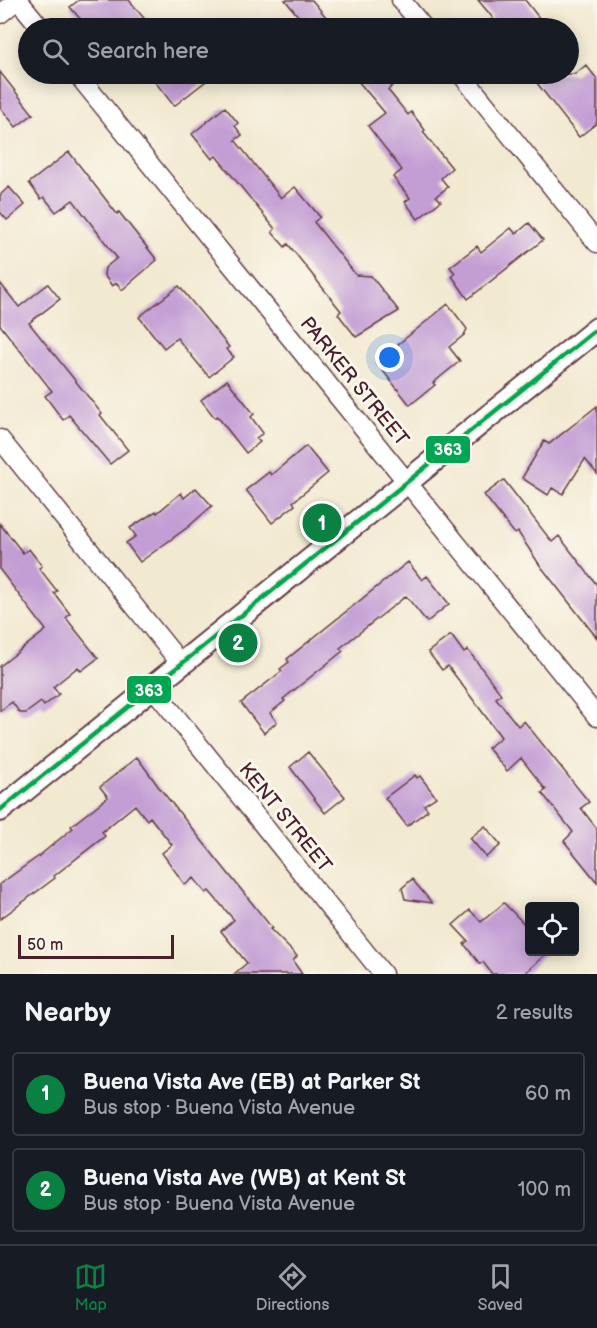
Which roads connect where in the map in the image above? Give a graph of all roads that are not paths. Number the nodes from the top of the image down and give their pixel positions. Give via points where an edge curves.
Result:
1 (17, 0) edge
2 (401, 0) edge
3 (0, 14) edge
4 (32, 18) edge
5 (416, 18) edge
6 (85, 84) edge
7 (468, 84) edge
8 (597, 243) edge
9 (597, 329) edge
10 (0, 439) edge
11 (408, 482) junction
12 (181, 664) junction
13 (153, 688) junction
14 (597, 717) edge
15 (0, 810) edge
16 (383, 974) edge

1 - 3 street
1 - 4 street
2 - 5 street
6 - 11 street, PARKER STREET
7 - 8 street
9 - 11 street
10 - 12 street
11 - 12 street
11 - 14 street, PARKER STREET
12 - 13 street
13 - 15 street
13 - 16 street, KENT STREET

